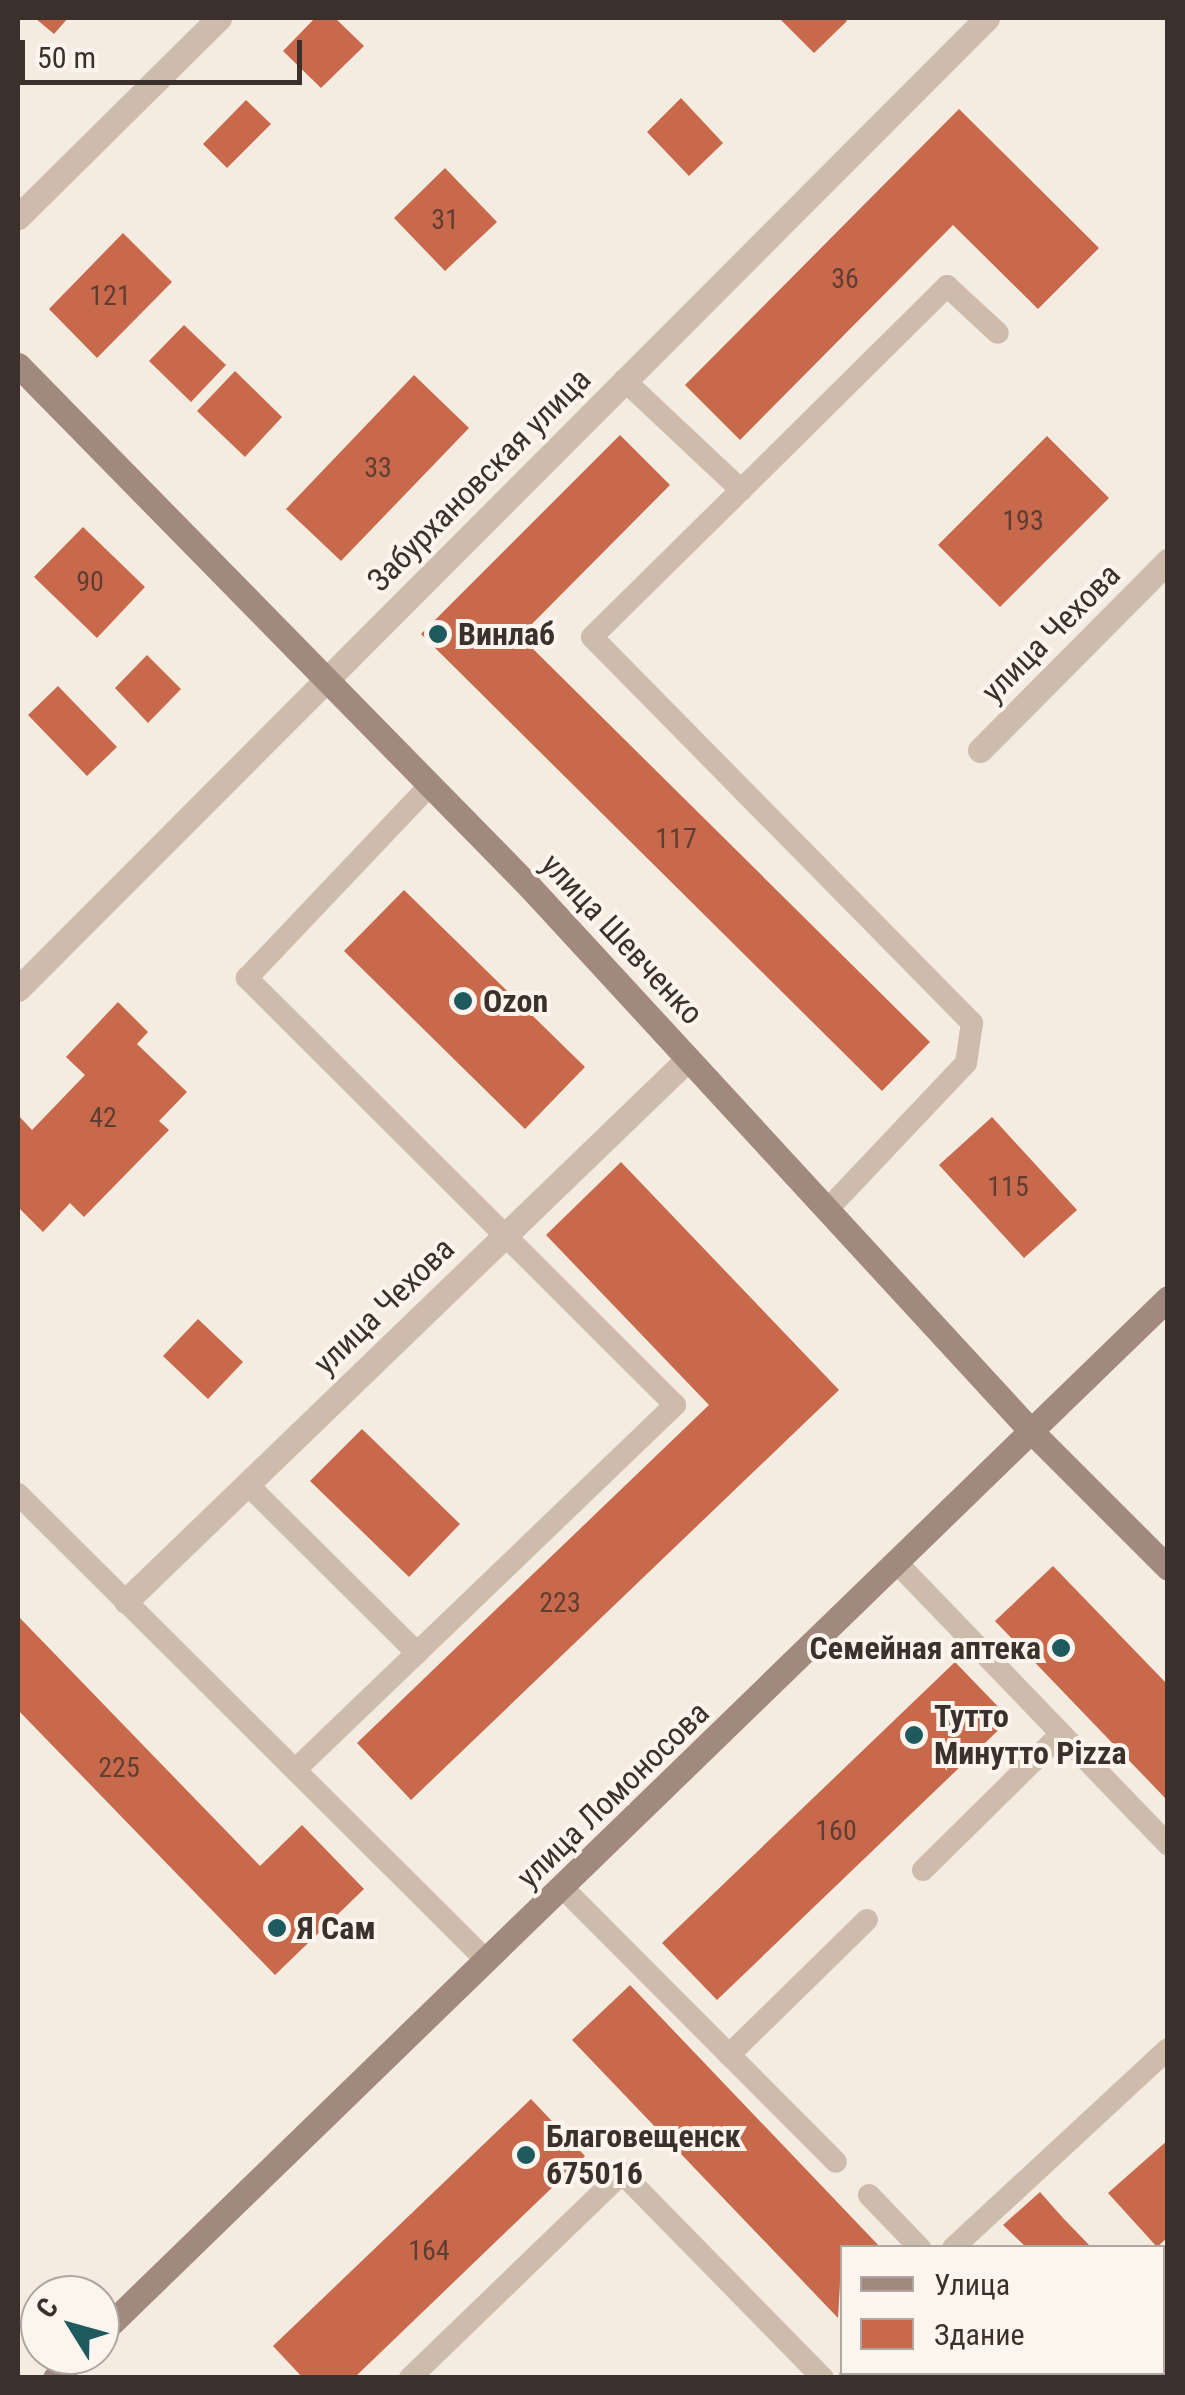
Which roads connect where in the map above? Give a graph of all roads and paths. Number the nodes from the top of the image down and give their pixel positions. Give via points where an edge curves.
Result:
1 (220, 18) edge
2 (987, 18) edge
3 (18, 218) edge
4 (998, 333) dead end
5 (18, 366) edge
6 (624, 380) junction
7 (741, 490) junction
8 (1168, 561) edge
9 (326, 678) junction
10 (980, 750) dead end
11 (430, 785) junction
12 (18, 989) edge
13 (688, 1058) junction
14 (827, 1210) junction
15 (508, 1232) junction
16 (1168, 1298) edge
17 (1032, 1432) junction
18 (247, 1484) junction
19 (18, 1494) edge
20 (897, 1564) junction
21 (1168, 1568) edge
22 (126, 1602) junction
23 (417, 1653) junction
24 (1061, 1734) junction
25 (295, 1770) junction
26 (1168, 1845) edge
27 (924, 1870) dead end
28 (564, 1889) junction
29 (867, 1920) dead end
30 (486, 1960) junction
31 (1168, 2049) edge
32 (730, 2055) junction
33 (836, 2162) dead end
34 (869, 2195) dead end
35 (917, 2245) edge
36 (956, 2245) edge
37 (120, 2315) edge
38 (410, 2378) edge
39 (823, 2378) edge

1 - 3 street
2 - 6 street, Забурхановская улица
4 - 7 lane via 948,286
5 - 9 street, улица Шевченко
6 - 7 lane
6 - 9 street, Забурхановская улица
7 - 14 lane via 592,637 972,1023 966,1064
8 - 10 street, улица Чехова
9 - 11 street, улица Шевченко
9 - 12 street, Забурхановская улица
11 - 13 street, улица Шевченко
11 - 15 lane via 247,978
13 - 14 street, улица Шевченко
13 - 15 street, улица Чехова
14 - 17 street, улица Шевченко
15 - 18 street, улица Чехова
15 - 23 lane via 675,1405
16 - 17 street, улица Ломоносова
17 - 20 street, улица Ломоносова
17 - 21 street, улица Шевченко
18 - 22 street, улица Чехова
18 - 23 lane
19 - 22 lane
20 - 24 lane
20 - 28 street, улица Ломоносова
22 - 25 lane
23 - 25 lane
24 - 26 lane
24 - 27 lane
25 - 30 lane
28 - 30 street, улица Ломоносова
28 - 32 lane
29 - 32 lane
30 - 37 street, улица Ломоносова
31 - 36 lane
32 - 33 lane
34 - 35 lane
38 - 39 lane via 622,2173

